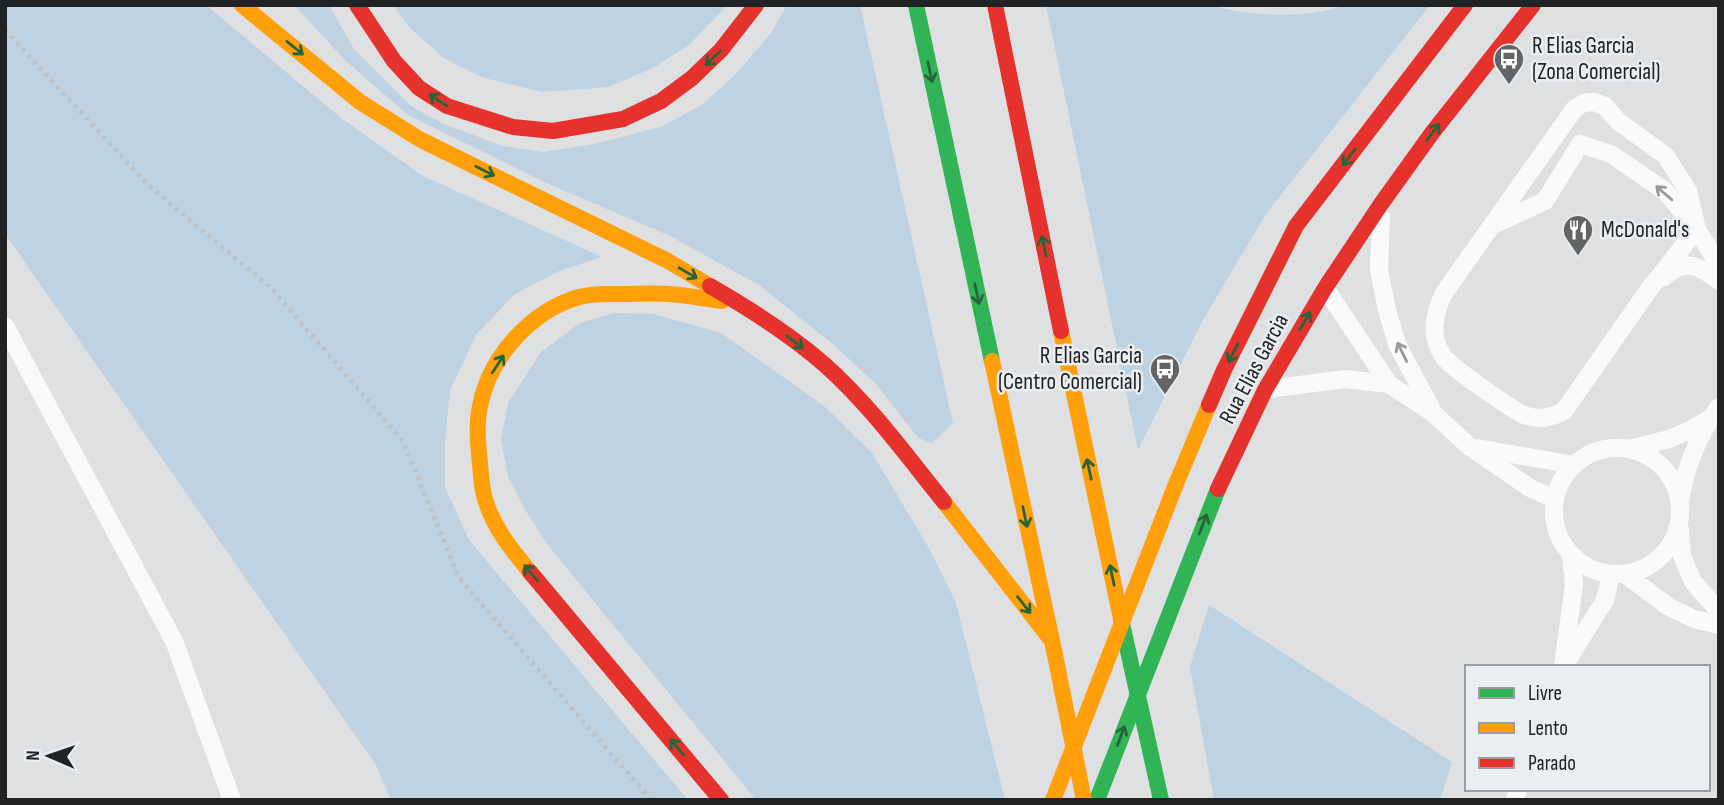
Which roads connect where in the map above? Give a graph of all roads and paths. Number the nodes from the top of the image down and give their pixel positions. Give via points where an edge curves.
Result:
1 (242, 5) edge
2 (357, 5) edge
3 (756, 5) edge
4 (916, 5) edge
5 (995, 5) edge
6 (1465, 5) edge
7 (1533, 5) edge
8 (5, 30) edge
9 (1381, 204) junction
10 (1492, 225) junction
11 (1697, 229) junction
12 (1719, 267) edge
13 (1317, 271) dead end
14 (1719, 281) edge
15 (1325, 288) junction
16 (1650, 288) junction
17 (739, 303) junction
18 (5, 326) edge
19 (1389, 384) junction
20 (1265, 390) junction
21 (1433, 413) junction
22 (1714, 413) edge
23 (1471, 447) junction
24 (1629, 449) junction
25 (1574, 464) junction
26 (1554, 499) junction
27 (1680, 515) junction
28 (1571, 556) junction
29 (1618, 575) junction
30 (1719, 611) edge
31 (1719, 625) edge
32 (1053, 648) junction
33 (1563, 665) edge
34 (1564, 665) edge
35 (232, 800) edge
36 (651, 800) edge
37 (721, 800) edge
38 (1053, 800) edge
39 (1084, 800) edge
40 (1097, 800) edge
41 (1161, 800) edge

1 -> 17 main road via 360,102 421,139 667,261
3 -> 2 main road via 721,50 661,100 623,119 553,131 513,127 447,106 419,88 394,61
4 -> 32 main road
41 -> 5 main road
6 -> 38 main road, Rua Elias Garcia via 1299,232 1224,370
9 -> 7 main road, Rua Elias Garcia
8 - 36 path via 148,185 271,288 403,441 458,578
9 - 15 main road, Rua Elias Garcia
21 -> 9 lane via 1397,344 1387,310 1379,271
11 -> 10 lane via 1666,192 1611,154 1580,144 1545,201
10 - 11 lane via 1575,108 1594,102 1666,156 1688,191
10 - 16 lane via 1444,293 1434,331 1448,363 1519,414 1538,418 1564,411
11 - 12 lane
11 - 16 lane
13 - 15 main road
14 - 16 lane via 1697,266 1684,265
15 - 19 lane
20 -> 15 main road, Rua Elias Garcia
17 -> 32 main road via 825,365 871,412 951,510
37 -> 17 main road via 510,548 483,493 478,435 480,403 493,372 516,337 536,318 564,302 582,296 669,294
18 - 35 lane via 174,641
19 - 20 lane via 1345,379
19 - 21 lane
40 -> 20 main road, Rua Elias Garcia via 1211,504
21 - 23 lane
22 - 24 lane via 1688,431
22 - 27 lane via 1682,489
23 - 25 lane
23 - 26 lane
24 - 25 lane via 1599,451
24 - 27 lane via 1658,463 1669,476 1677,491
25 - 26 lane
26 - 28 lane via 1554,520
27 - 29 lane via 1672,542 1660,558 1643,569
27 - 30 lane via 1682,556 1693,582
28 - 29 lane via 1590,569
28 - 33 lane via 1574,585
29 - 31 lane via 1668,607
29 - 34 lane
32 - 39 main road

